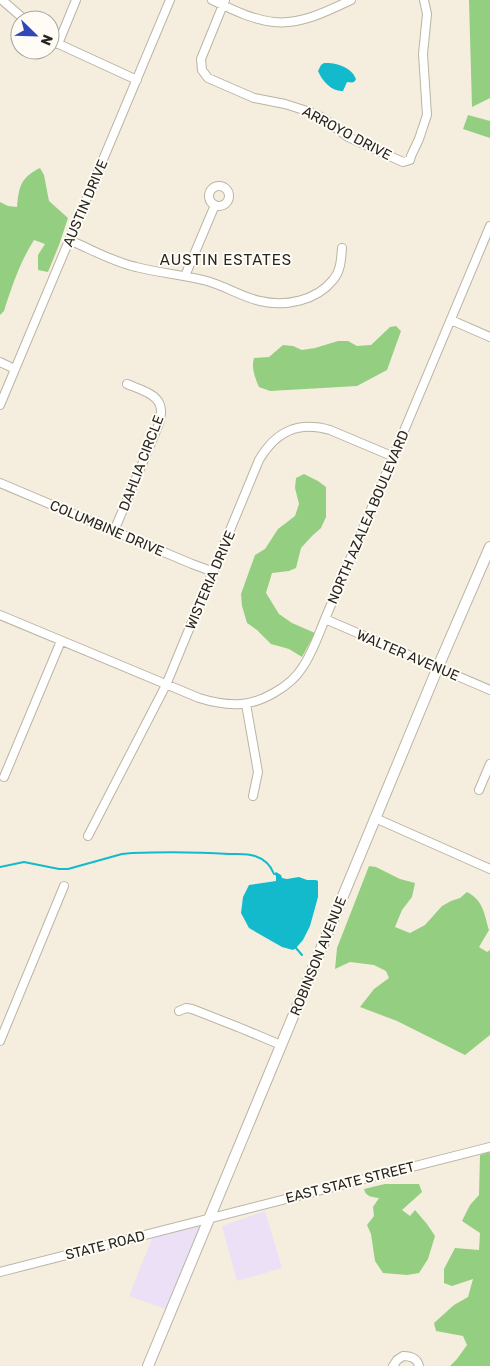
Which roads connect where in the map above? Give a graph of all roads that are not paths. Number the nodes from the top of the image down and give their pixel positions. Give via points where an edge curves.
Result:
1 (2, 0) edge
2 (76, 0) edge
3 (170, 0) edge
4 (212, 0) edge
5 (351, 0) edge
6 (424, 0) edge
7 (223, 2) edge
8 (14, 10) edge
9 (60, 39) edge
10 (60, 45) edge
11 (137, 80) junction
12 (215, 205) dead end
13 (490, 226) edge
14 (69, 240) junction
15 (342, 248) dead end
16 (185, 276) junction
17 (451, 320) junction
18 (490, 337) edge
19 (0, 362) edge
20 (15, 369) junction
21 (127, 384) dead end
22 (0, 405) edge
23 (394, 457) junction
24 (0, 483) edge
25 (114, 531) junction
26 (490, 547) edge
27 (214, 572) junction
28 (0, 615) edge
29 (326, 620) junction
30 (61, 641) junction
31 (438, 667) junction
32 (166, 684) junction
33 (490, 690) edge
34 (246, 704) junction
35 (490, 764) edge
36 (4, 777) dead end
37 (479, 790) dead end
38 (253, 796) dead end
39 (375, 818) junction
40 (88, 836) dead end
41 (490, 869) edge
42 (64, 886) dead end
43 (179, 1011) dead end
44 (0, 1041) edge
45 (281, 1045) junction
46 (490, 1147) edge
47 (210, 1218) junction
48 (0, 1272) edge
49 (148, 1366) edge
50 (393, 1366) edge
51 (419, 1366) edge

1 - 8 street
2 - 9 street
3 - 11 street, AUSTIN DRIVE
4 - 7 street
5 - 7 street via 303,20 284,23 253,17
6 - 7 street, ARROYO DRIVE via 427,14 423,54 427,115 410,160 403,162 348,137 310,112 254,98 205,75 201,60
10 - 11 street
11 - 14 street, AUSTIN DRIVE
12 - 16 street
13 - 17 street, NORTH AZALEA BOULEVARD
14 - 16 street via 136,267
14 - 20 street, AUSTIN DRIVE
15 - 16 street via 340,266 333,280 297,302 261,302 220,285
17 - 18 street
17 - 23 street, NORTH AZALEA BOULEVARD
19 - 20 street
20 - 22 street, AUSTIN DRIVE
21 - 25 street, DAHLIA CIRCLE via 155,397 162,413
23 - 27 street, WISTERIA DRIVE via 320,428 300,427 277,437 260,460
23 - 29 street, NORTH AZALEA BOULEVARD
24 - 25 street, COLUMBINE DRIVE
25 - 27 street, COLUMBINE DRIVE
26 - 31 main road, ROBINSON AVENUE
27 - 32 street, WISTERIA DRIVE
28 - 30 street, NORTH AZALEA BOULEVARD
29 - 31 street, WALTER AVENUE
29 - 34 street, NORTH AZALEA BOULEVARD via 297,675 271,694
30 - 32 street, NORTH AZALEA BOULEVARD
30 - 36 street
31 - 33 street, WALTER AVENUE
31 - 39 main road, ROBINSON AVENUE
32 - 34 street, NORTH AZALEA BOULEVARD via 208,701
32 - 40 street, WISTERIA DRIVE
34 - 38 street via 258,772
35 - 37 street
39 - 41 street
39 - 45 main road, ROBINSON AVENUE
42 - 44 street
43 - 45 street via 192,1009
45 - 47 main road, ROBINSON AVENUE
46 - 47 street, EAST STATE STREET
47 - 48 street, STATE ROAD
47 - 49 main road, ROBINSON AVENUE
50 - 51 street via 403,1356 415,1359

